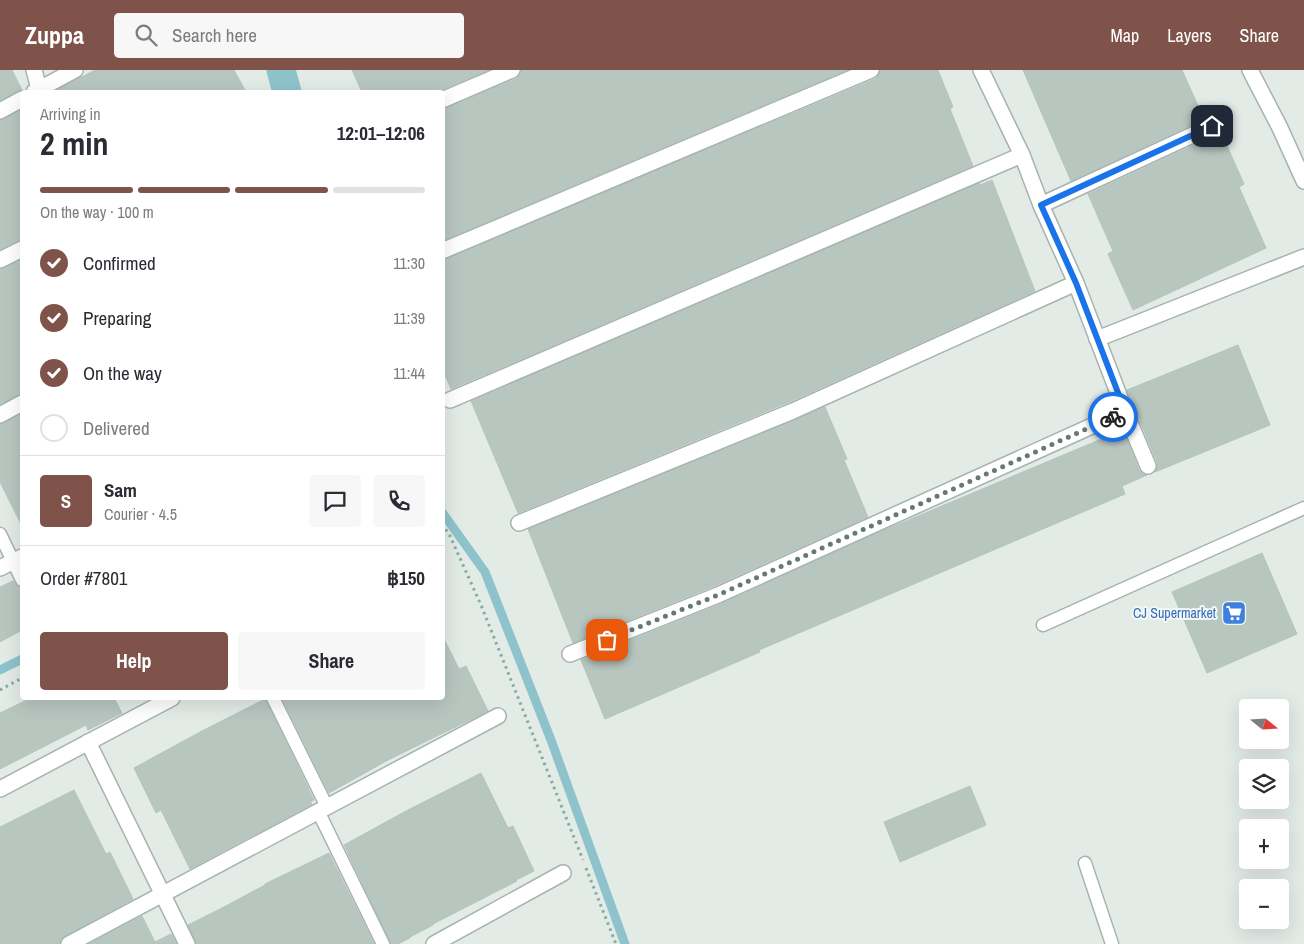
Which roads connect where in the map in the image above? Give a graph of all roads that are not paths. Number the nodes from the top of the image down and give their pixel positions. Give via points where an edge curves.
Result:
1 (34, 70) edge
2 (75, 70) edge
3 (512, 70) edge
4 (871, 70) edge
5 (1250, 70) edge
6 (985, 71) edge
7 (37, 90) edge
8 (39, 90) edge
9 (445, 99) edge
10 (20, 100) edge
11 (0, 111) edge
12 (1212, 126) dead end
13 (1022, 155) junction
14 (1304, 181) edge
15 (1041, 205) junction
16 (20, 250) edge
17 (445, 250) edge
18 (1304, 257) edge
19 (0, 260) edge
20 (1076, 283) junction
21 (1097, 338) junction
22 (450, 400) dead end
23 (20, 404) edge
24 (1125, 411) junction
25 (0, 415) edge
26 (1148, 466) dead end
27 (1304, 508) edge
28 (519, 523) dead end
29 (0, 534) edge
30 (12, 562) edge
31 (20, 576) edge
32 (1043, 625) dead end
33 (570, 654) dead end
34 (168, 700) edge
35 (274, 700) edge
36 (498, 716) dead end
37 (88, 742) junction
38 (0, 789) edge
39 (322, 809) junction
40 (1085, 863) dead end
41 (563, 873) dead end
42 (163, 894) junction
43 (69, 944) edge
44 (187, 944) edge
45 (383, 944) edge
46 (434, 944) edge
47 (1112, 944) edge

1 - 7 street
2 - 8 street
3 - 9 street
4 - 17 street
5 - 14 street
6 - 13 street
10 - 11 street
12 - 15 street
13 - 15 street
13 - 22 street
15 - 20 street
16 - 19 street
18 - 21 street
20 - 21 street
20 - 28 street via 793,411
21 - 24 street
23 - 25 street
24 - 26 street
24 - 33 street via 718,595
27 - 32 lane
29 - 30 lane
30 - 31 lane
34 - 37 street
35 - 39 lane
36 - 39 street
37 - 38 street
37 - 42 street
39 - 42 street
39 - 45 lane
40 - 47 lane
41 - 46 street
42 - 43 street
42 - 44 street

